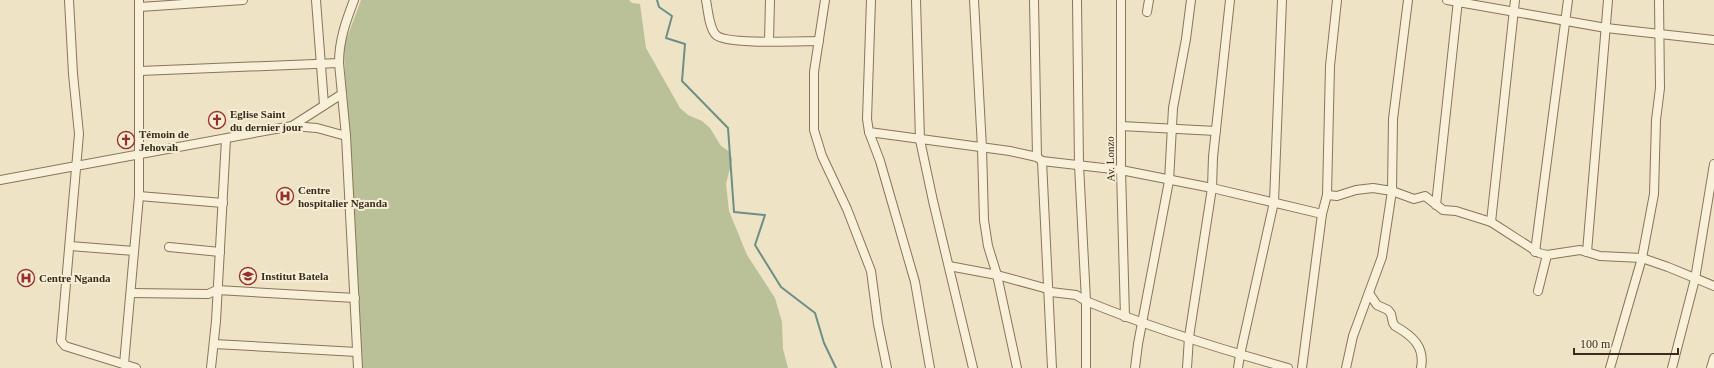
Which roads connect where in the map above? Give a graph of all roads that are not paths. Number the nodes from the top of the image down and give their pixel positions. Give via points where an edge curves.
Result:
1 (69, 0) edge
2 (243, 0) edge
3 (316, 0) edge
4 (354, 0) edge
5 (706, 0) edge
6 (770, 0) edge
7 (825, 0) edge
8 (871, 0) edge
9 (916, 0) edge
10 (974, 0) edge
11 (1034, 0) edge
12 (1077, 0) edge
13 (1121, 0) edge
14 (1149, 0) edge
15 (1191, 0) edge
16 (1230, 0) edge
17 (1282, 0) edge
18 (1337, 0) edge
19 (1408, 0) edge
20 (1447, 0) edge
21 (1515, 0) edge
22 (1568, 0) edge
23 (1608, 0) edge
24 (1659, 0) edge
25 (1458, 1) edge
26 (140, 4) edge
27 (1514, 11) junction
28 (1147, 12) dead end
29 (1566, 21) junction
30 (1606, 28) junction
31 (1658, 35) junction
32 (1714, 40) edge
33 (769, 41) junction
34 (819, 41) junction
35 (339, 63) junction
36 (321, 64) junction
37 (140, 71) junction
38 (342, 94) junction
39 (324, 105) junction
40 (292, 126) junction
41 (1121, 126) junction
42 (1172, 129) junction
43 (1216, 131) junction
44 (869, 132) junction
45 (346, 136) junction
46 (226, 139) junction
47 (920, 140) junction
48 (982, 148) junction
49 (140, 154) junction
50 (1040, 159) junction
51 (1714, 164) edge
52 (1079, 165) junction
53 (77, 167) junction
54 (1121, 170) junction
55 (0, 180) edge
56 (1169, 181) junction
57 (1212, 188) junction
58 (1392, 190) junction
59 (1327, 195) junction
60 (139, 196) junction
61 (1274, 202) junction
62 (223, 203) junction
63 (1436, 205) junction
64 (1322, 214) junction
65 (1490, 222) junction
66 (70, 246) junction
67 (169, 247) dead end
68 (134, 250) junction
69 (220, 252) junction
70 (1536, 252) junction
71 (1587, 252) junction
72 (1547, 255) junction
73 (1642, 258) junction
74 (949, 266) junction
75 (997, 275) junction
76 (1696, 279) junction
77 (1714, 286) edge
78 (1048, 289) junction
79 (217, 290) junction
80 (1538, 291) dead end
81 (131, 293) junction
82 (1369, 293) junction
83 (355, 298) junction
84 (1086, 301) junction
85 (1125, 317) junction
86 (1142, 322) junction
87 (1189, 337) junction
88 (214, 344) junction
89 (357, 352) junction
90 (1240, 354) junction
91 (1714, 358) edge
92 (124, 364) junction
93 (136, 368) edge
94 (211, 368) edge
95 (358, 368) edge
96 (887, 368) edge
97 (930, 368) edge
98 (973, 368) edge
99 (1017, 368) edge
100 (1052, 368) edge
101 (1086, 368) edge
102 (1135, 368) edge
103 (1188, 368) edge
104 (1238, 368) edge
105 (1288, 368) edge
106 (1302, 368) edge
107 (1346, 368) edge
108 (1421, 368) edge
109 (1610, 368) edge
110 (1672, 368) edge
111 (1710, 368) edge

1 - 53 street via 78,121
2 - 26 street
3 - 36 street
4 - 35 street via 343,30
5 - 33 street via 713,32 720,39
6 - 33 street
7 - 34 street
8 - 44 street via 867,119
9 - 47 street
10 - 48 street
11 - 50 street
12 - 52 street
13 - 41 street, Av. Lonzo
14 - 28 street
15 - 42 street via 1173,108
16 - 43 street
17 - 61 street
18 - 59 street via 1330,66
19 - 58 street via 1393,119
20 - 25 street
21 - 27 street
22 - 29 street
23 - 30 street
24 - 31 street
25 - 27 street
25 - 63 street
26 - 37 street
27 - 29 street
27 - 65 street
29 - 30 street
29 - 70 street
30 - 31 street
30 - 71 street
31 - 32 street
31 - 73 street via 1660,88 1655,126 1654,194
33 - 34 street
34 - 96 street via 814,72 814,130 822,156 871,271
35 - 36 street
35 - 38 street
36 - 37 street
36 - 39 street
37 - 49 street
38 - 39 street
38 - 45 street
39 - 40 street
40 - 45 street via 317,128
40 - 46 street
41 - 42 street
41 - 54 street, Av. Lonzo
42 - 43 street
42 - 56 street
43 - 57 street
44 - 47 street
44 - 97 street via 880,161 915,282
45 - 83 street
46 - 49 street
46 - 62 street
47 - 48 street
47 - 74 street
48 - 50 street via 1010,151
48 - 75 street via 984,220 988,246
49 - 53 street
49 - 60 street
50 - 52 street
50 - 78 street
51 - 76 street
52 - 54 street
52 - 84 street
53 - 55 street
53 - 66 street
54 - 56 street
54 - 85 street, Av. Lonzo
56 - 57 street
56 - 86 street
57 - 61 street
57 - 87 street
58 - 59 street via 1373,188 1337,196
58 - 63 street via 1414,199 1425,196
58 - 82 street via 1382,257
59 - 64 street
60 - 62 street
60 - 68 street
61 - 64 street
61 - 90 street
62 - 69 street
63 - 65 street via 1443,210 1456,211
64 - 106 street
65 - 70 street
66 - 68 street
66 - 92 street via 62,344
67 - 69 street
68 - 81 street
69 - 79 street
70 - 72 street
71 - 72 street via 1580,250
71 - 73 street via 1600,256
72 - 80 street
73 - 76 street
73 - 109 street
74 - 75 street
74 - 98 street
75 - 78 street
75 - 99 street
76 - 77 street
76 - 110 street
78 - 84 street via 1051,292 1080,296
78 - 100 street
79 - 81 street via 208,294
79 - 83 street
79 - 88 street
81 - 92 street
82 - 107 street via 1353,336
82 - 108 street via 1377,305 1388,310 1395,326 1417,342 1422,356
83 - 89 street
84 - 85 street
84 - 101 street
85 - 86 street
86 - 87 street
86 - 102 street
87 - 90 street
87 - 103 street
88 - 89 street
88 - 94 street
89 - 95 street
90 - 104 street
90 - 105 street
91 - 111 street
92 - 93 street

